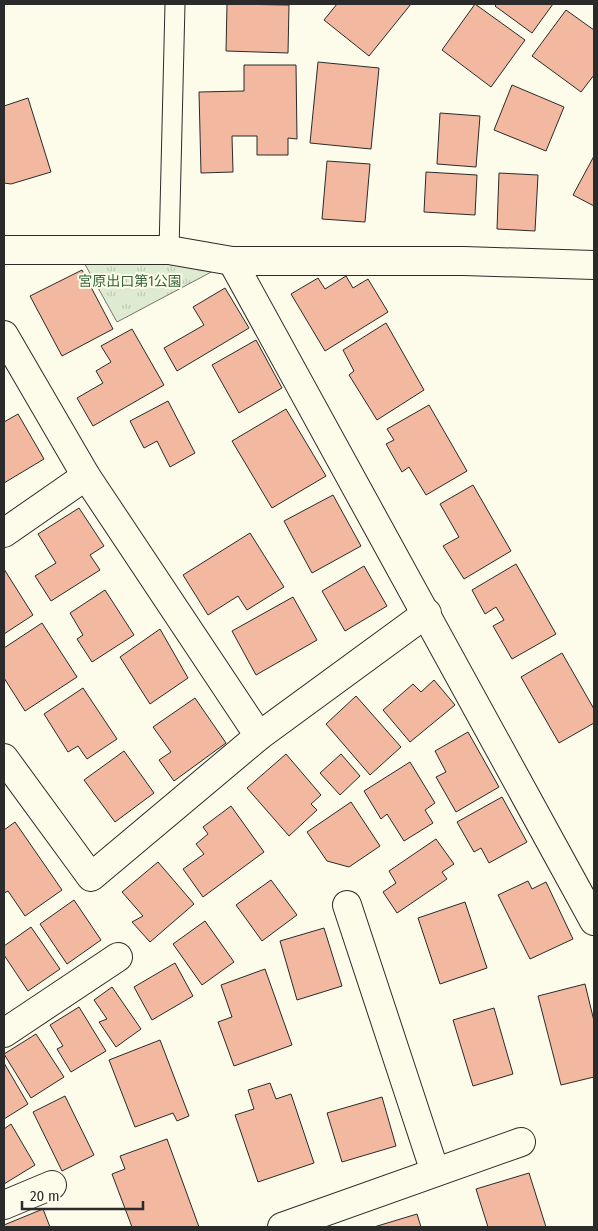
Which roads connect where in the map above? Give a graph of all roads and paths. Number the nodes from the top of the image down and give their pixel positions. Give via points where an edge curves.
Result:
1 (175, 4) edge
2 (4, 250) edge
3 (169, 250) junction
4 (232, 261) junction
5 (594, 265) edge
6 (4, 336) edge
7 (86, 476) junction
8 (4, 533) edge
9 (427, 613) junction
10 (260, 736) junction
11 (4, 758) edge
12 (12, 789) edge
13 (347, 905) dead end
14 (594, 921) edge
15 (118, 957) dead end
16 (4, 1033) edge
17 (521, 1142) dead end
18 (435, 1172) junction
19 (52, 1185) dead end
20 (4, 1205) edge
21 (282, 1227) edge

1 - 3 lane
2 - 3 street
3 - 4 street
4 - 5 street via 464,261
4 - 9 street
6 - 7 street
7 - 8 street
7 - 10 street
9 - 10 street
9 - 14 street
10 - 12 street via 91,877
11 - 12 street
13 - 18 street
15 - 16 street
17 - 18 street
18 - 21 street
19 - 20 street

